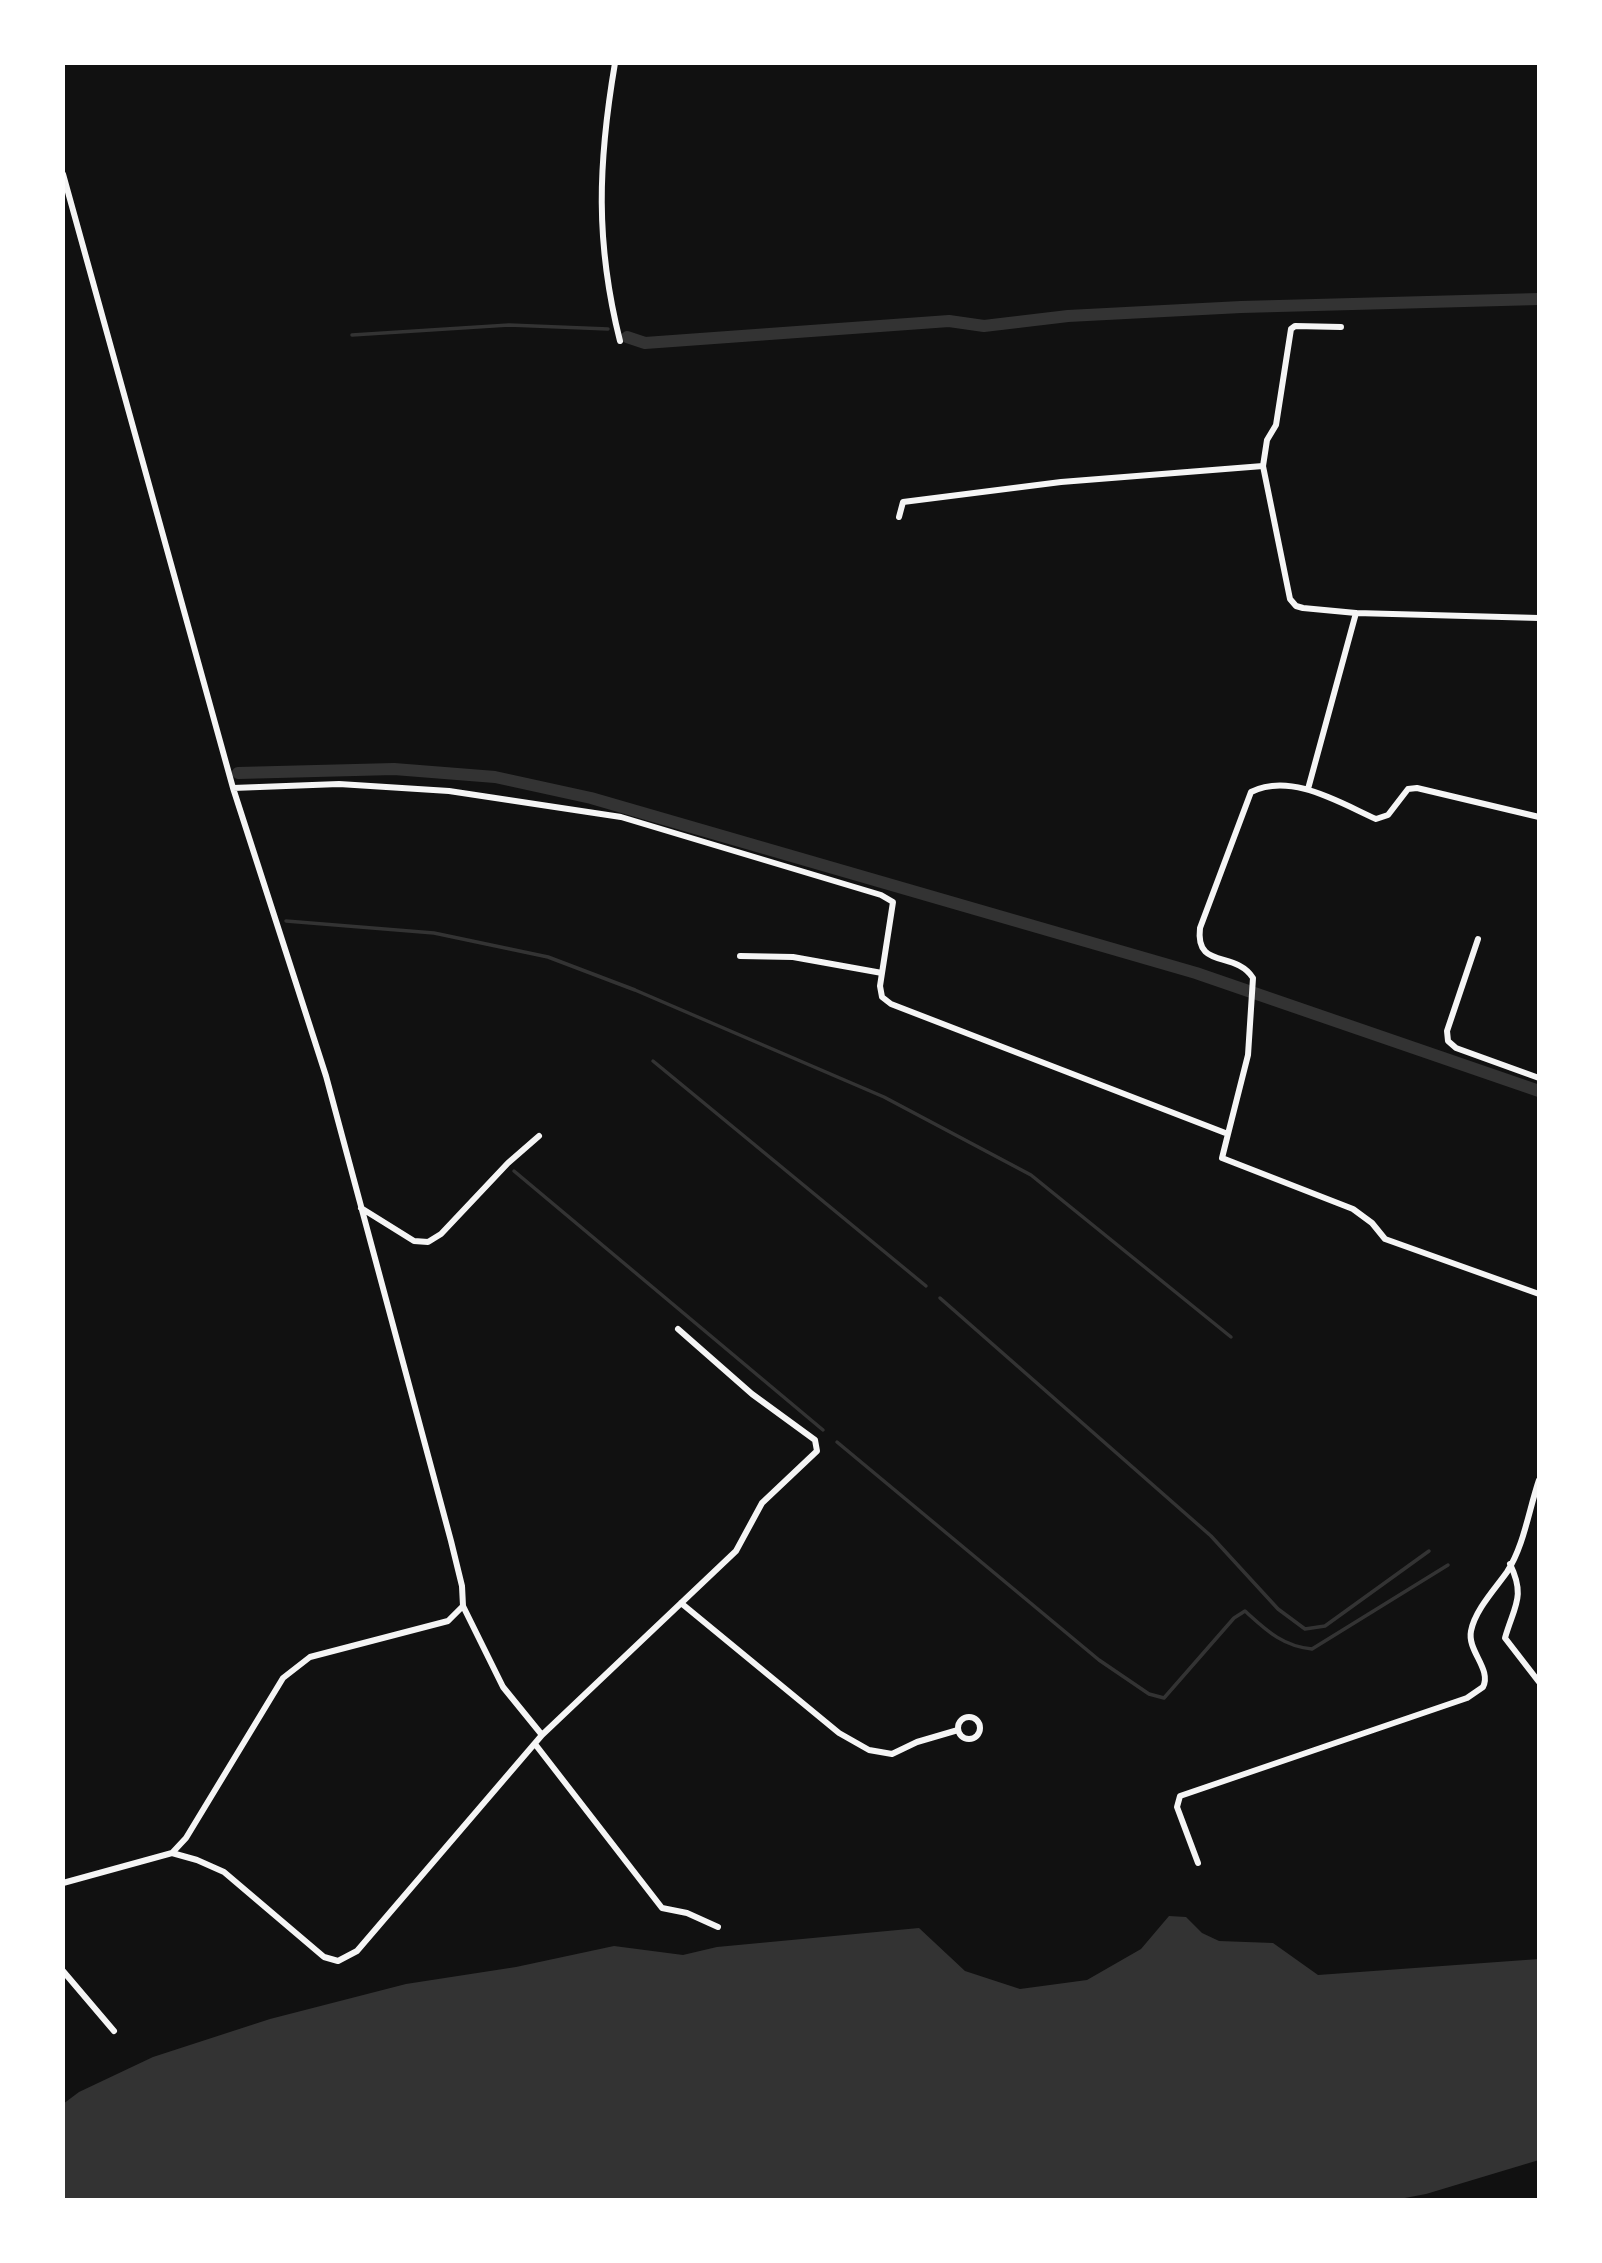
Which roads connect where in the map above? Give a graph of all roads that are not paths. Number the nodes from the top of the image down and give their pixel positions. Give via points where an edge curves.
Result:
1 (615, 63) edge
2 (63, 174) edge
3 (1341, 327) dead end
4 (620, 341) dead end
5 (1263, 466) junction
6 (899, 517) dead end
7 (1356, 613) junction
8 (1539, 618) edge
9 (233, 788) junction
10 (1308, 789) junction
11 (1539, 817) edge
12 (1478, 939) dead end
13 (740, 956) dead end
14 (882, 973) junction
15 (1539, 1078) edge
16 (1228, 1134) junction
17 (540, 1136) dead end
18 (361, 1208) junction
19 (1539, 1294) edge
20 (678, 1329) dead end
21 (1539, 1480) edge
22 (1510, 1564) junction
23 (681, 1603) junction
24 (463, 1606) junction
25 (1539, 1682) edge
26 (958, 1730) dead end
27 (542, 1735) junction
28 (535, 1744) junction
29 (172, 1853) junction
30 (1198, 1863) dead end
31 (63, 1883) edge
32 (718, 1927) dead end
33 (63, 1971) edge
34 (114, 2031) dead end

1 - 4 street via 599,189 607,289
2 - 9 street
3 - 5 street via 1291,329 1276,425 1267,440
5 - 6 street via 1061,482 903,502
5 - 7 street via 1290,599 1303,608
7 - 8 street
7 - 10 street
9 - 14 street via 339,784 449,791 621,817 851,884 893,902
9 - 18 street via 326,1076
10 - 11 street via 1376,819 1388,815 1408,789 1417,788
10 - 16 street via 1273,786 1251,792 1200,928 1198,944 1203,953 1239,964 1253,978 1248,1055
12 - 15 street via 1447,1031 1448,1041 1455,1048
13 - 14 street via 793,957
14 - 16 street via 882,997 891,1004
16 - 19 street via 1222,1158 1353,1209 1385,1239
17 - 18 street via 428,1242 414,1241
18 - 24 street via 452,1541
20 - 23 street via 752,1394 815,1440 818,1448 762,1503 736,1551
21 - 22 street
22 - 25 street via 1519,1593 1505,1638
22 - 30 street via 1471,1631 1485,1678 1477,1693 1180,1796 1177,1807
23 - 26 street via 839,1733 869,1750 892,1754
23 - 27 street
24 - 27 street via 503,1687
24 - 29 street via 448,1621 310,1657 283,1678 186,1838
27 - 28 street
28 - 29 street via 357,1951 345,1959 324,1958 224,1872
28 - 32 street via 662,1908
29 - 31 street
33 - 34 street

